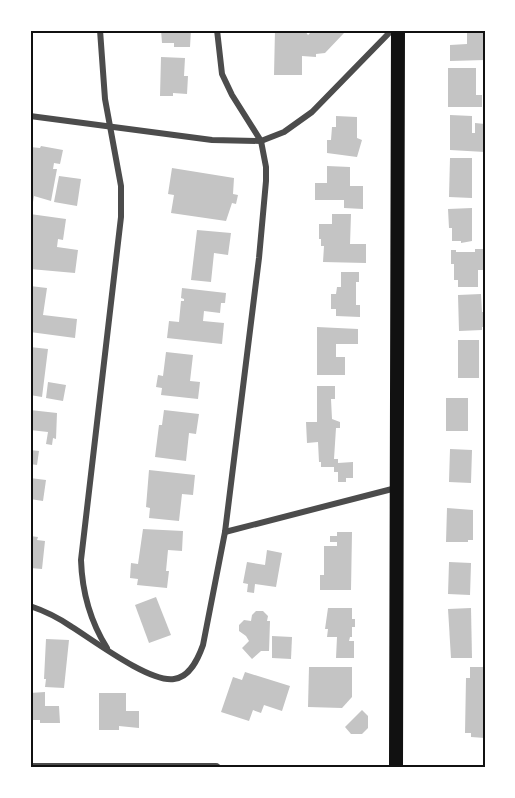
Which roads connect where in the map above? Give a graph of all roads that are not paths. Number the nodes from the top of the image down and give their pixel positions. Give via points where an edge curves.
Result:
1 (100, 30) edge
2 (217, 30) edge
3 (392, 30) edge
4 (398, 30) edge
5 (30, 116) edge
6 (110, 128) junction
7 (261, 141) junction
8 (396, 488) junction
9 (225, 532) junction
10 (30, 606) edge
11 (108, 650) junction
12 (30, 768) edge
13 (216, 768) edge
14 (396, 768) edge

1 - 6 street
2 - 7 street via 222,74
3 - 7 street via 312,112 284,132
4 - 8 main road
5 - 6 street
6 - 7 street
6 - 11 street via 121,186 121,217 81,560 84,591
7 - 9 street via 266,167 263,225
8 - 9 street
8 - 14 main road
9 - 11 street via 207,631 193,667 185,675 166,680
10 - 11 street
12 - 13 street

